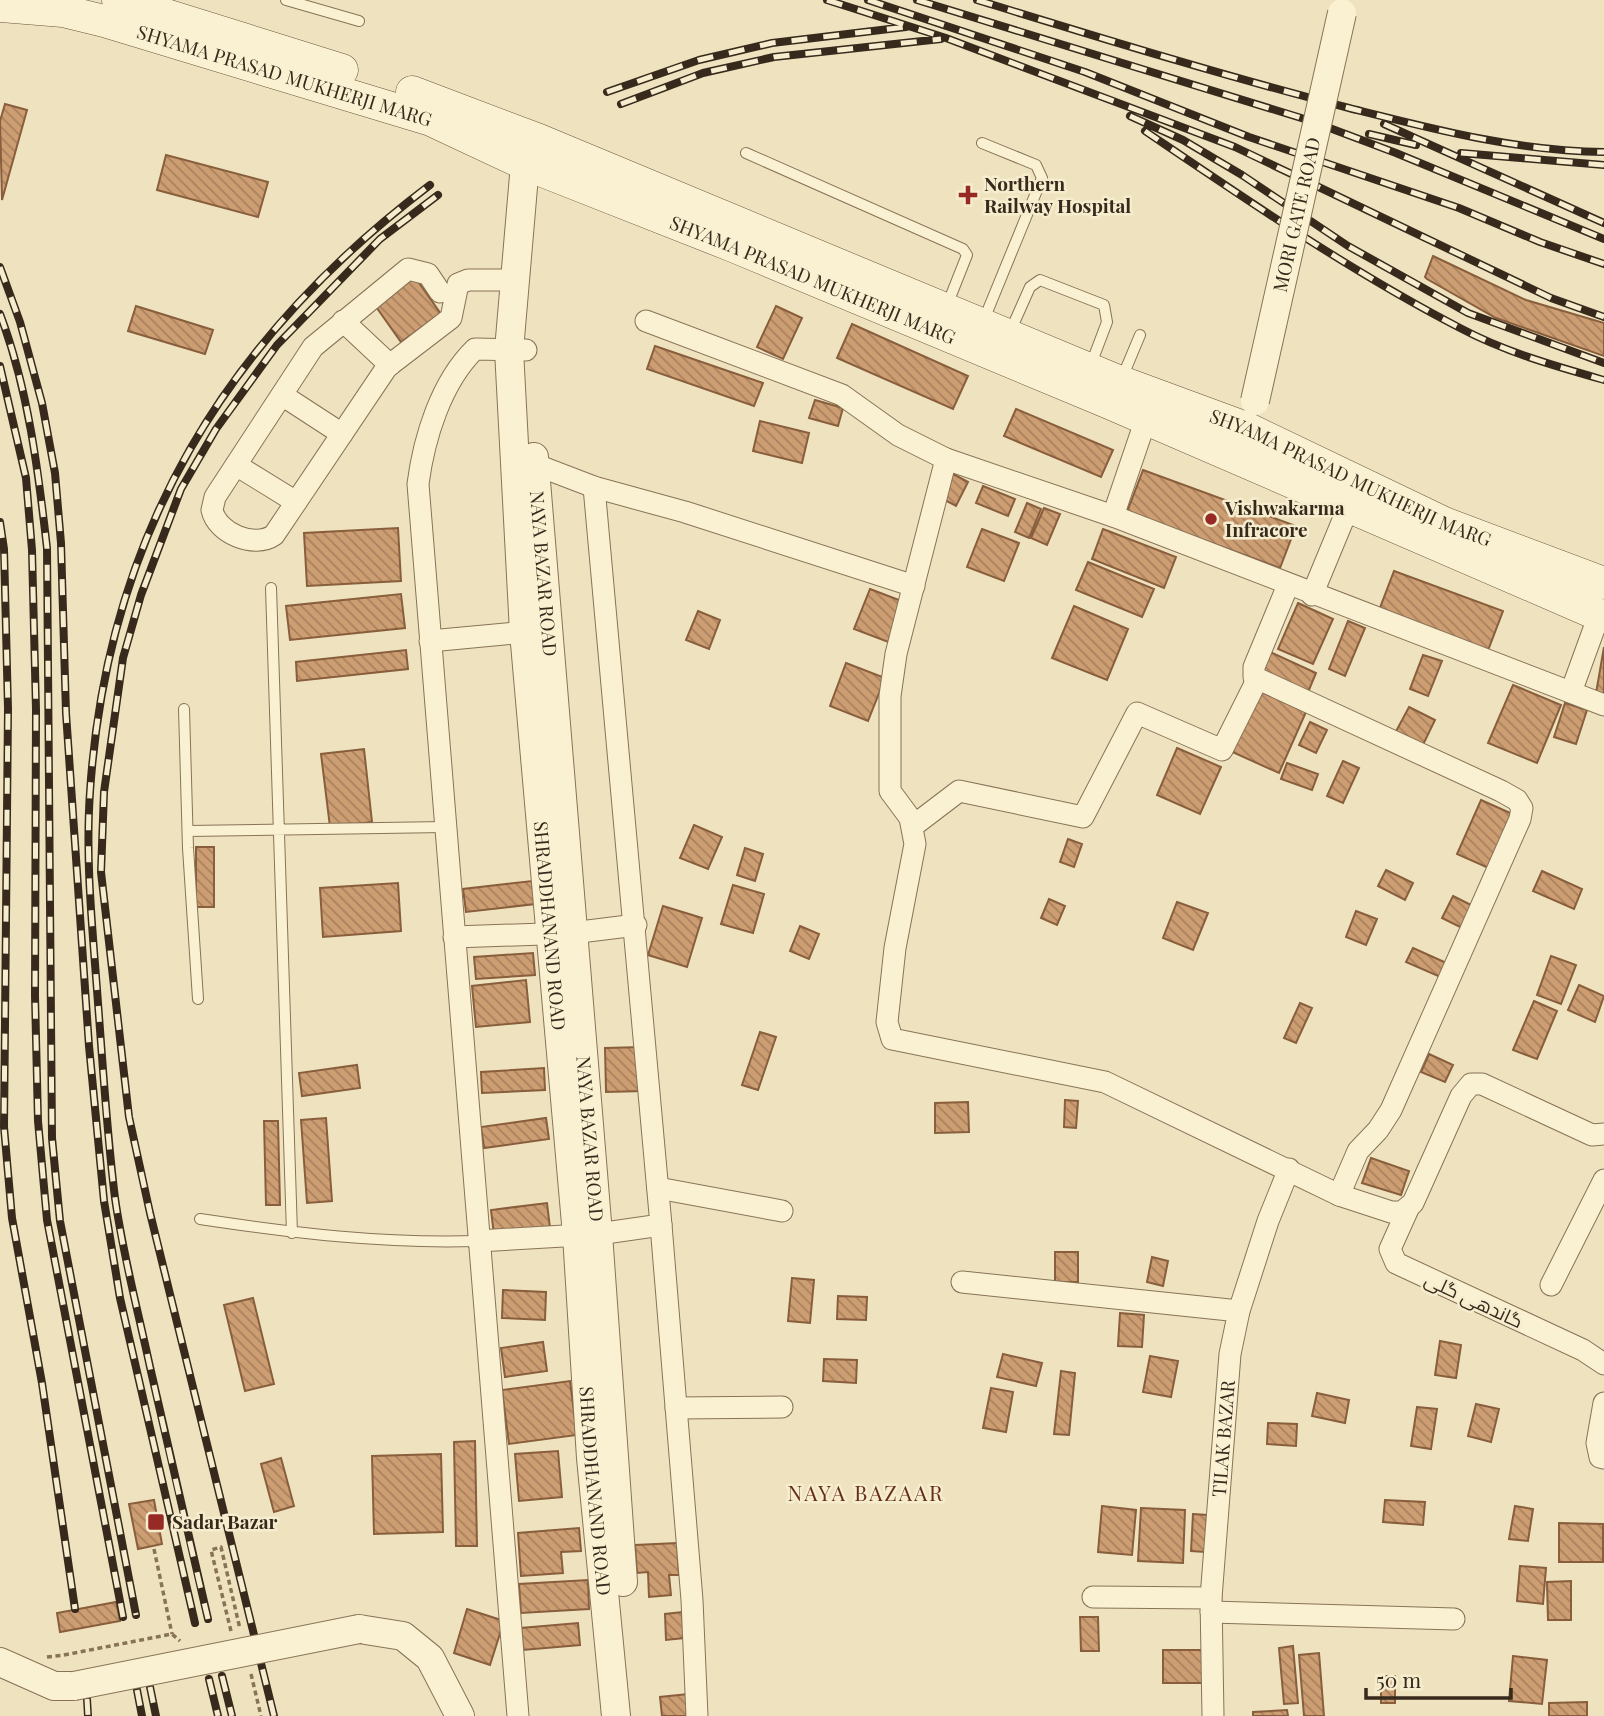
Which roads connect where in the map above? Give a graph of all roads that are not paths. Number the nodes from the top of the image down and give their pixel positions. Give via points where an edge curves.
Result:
1 (118, 0) edge
2 (286, 0) edge
3 (0, 6) edge
4 (1343, 6) edge
5 (359, 21) dead end
6 (982, 143) dead end
7 (746, 153) dead end
8 (541, 155) junction
9 (515, 280) junction
10 (440, 292) dead end
11 (946, 309) junction
12 (343, 321) junction
13 (646, 321) dead end
14 (996, 329) junction
15 (1140, 335) dead end
16 (518, 350) junction
17 (390, 365) junction
18 (1108, 383) junction
19 (282, 395) junction
20 (1250, 415) junction
21 (1146, 422) junction
22 (342, 434) junction
23 (946, 459) junction
24 (1238, 460) junction
25 (534, 464) junction
26 (236, 466) junction
27 (594, 487) junction
28 (296, 502) junction
29 (1348, 508) junction
30 (1112, 516) junction
31 (1604, 583) edge
32 (914, 586) junction
33 (1288, 586) junction
34 (271, 588) dead end
35 (1312, 595) junction
36 (1602, 616) edge
37 (536, 631) junction
38 (430, 641) junction
39 (1257, 680) junction
40 (1571, 692) junction
41 (1604, 705) edge
42 (184, 709) dead end
43 (913, 826) junction
44 (445, 827) junction
45 (188, 831) junction
46 (276, 832) junction
47 (636, 925) junction
48 (561, 933) junction
49 (454, 937) junction
50 (198, 999) dead end
51 (1604, 1134) edge
52 (1289, 1169) junction
53 (1604, 1180) edge
54 (658, 1188) junction
55 (1339, 1195) junction
56 (1408, 1209) junction
57 (782, 1211) dead end
58 (200, 1219) dead end
59 (661, 1225) junction
60 (292, 1233) junction
61 (588, 1234) junction
62 (478, 1241) junction
63 (962, 1282) dead end
64 (1551, 1284) dead end
65 (1239, 1311) junction
66 (1604, 1364) edge
67 (1604, 1403) edge
68 (782, 1407) dead end
69 (676, 1408) junction
70 (1604, 1458) edge
71 (1093, 1597) dead end
72 (1211, 1605) junction
73 (1454, 1619) dead end
74 (0, 1662) edge
75 (460, 1716) edge
76 (518, 1716) edge
77 (617, 1716) edge
78 (634, 1716) edge
79 (698, 1716) edge
80 (1213, 1716) edge

1 - 8 main road, SHYAMA PRASAD MUKHERJI MARG via 444,102
2 - 5 lane
3 - 8 main road, SHYAMA PRASAD MUKHERJI MARG via 63,11 144,33
4 - 20 street, MORI GATE ROAD, bridge
6 - 14 lane via 1037,165 1042,178
7 - 11 lane via 963,249 965,265
8 - 9 street
8 - 11 main road, SHYAMA PRASAD MUKHERJI MARG
8 - 16 street, NAYA BAZAR ROAD
8 - 18 main road, SHYAMA PRASAD MUKHERJI MARG
9 - 16 street
9 - 17 street via 462,281 448,321
10 - 12 street via 428,274 408,270
11 - 14 main road, SHYAMA PRASAD MUKHERJI MARG
12 - 17 street
12 - 19 street via 313,347
13 - 23 street via 842,395 898,435
14 - 18 main road, SHYAMA PRASAD MUKHERJI MARG
14 - 18 lane via 1033,283 1046,280 1104,304
15 - 18 lane
16 - 25 street, NAYA BAZAR ROAD
16 - 37 street
16 - 38 street via 475,349 463,360 427,436 418,484
17 - 22 street
18 - 20 main road, SHYAMA PRASAD MUKHERJI MARG
18 - 21 main road, SHYAMA PRASAD MUKHERJI MARG
19 - 22 street
19 - 26 street
20 - 24 street, MORI GATE ROAD
20 - 31 main road, SHYAMA PRASAD MUKHERJI MARG via 1444,523
21 - 24 main road, SHYAMA PRASAD MUKHERJI MARG
21 - 30 street
22 - 28 street
23 - 30 street
23 - 32 street
24 - 29 main road, SHYAMA PRASAD MUKHERJI MARG
25 - 27 street
25 - 37 street, NAYA BAZAR ROAD
26 - 28 street
26 - 28 street via 213,503 214,519 220,525 251,542 266,541
27 - 32 street
27 - 47 street
29 - 35 street
29 - 36 main road, SHYAMA PRASAD MUKHERJI MARG
30 - 33 street
32 - 43 street via 893,670 889,785
33 - 35 street
33 - 39 street via 1254,667
34 - 46 lane
35 - 40 street
36 - 40 street
37 - 38 street
37 - 48 street, NAYA BAZAR ROAD
38 - 44 street
39 - 43 street via 1222,750 1137,713 1083,817 959,791
39 - 55 street via 1501,791 1522,808 1391,1110 1358,1151
40 - 41 street
42 - 45 lane
43 - 52 street via 915,844 895,948 887,1022 892,1039 1105,1082
44 - 46 lane
44 - 49 street
45 - 46 lane
45 - 50 lane
46 - 60 lane
47 - 48 street
47 - 54 street
48 - 49 street
48 - 61 street, NAYA BAZAR ROAD
49 - 62 street
51 - 56 street, گاندھی گلی via 1592,1135 1482,1084 1471,1084 1461,1096
52 - 55 street
52 - 65 street, TILAK BAZAR
53 - 64 street
54 - 57 street
54 - 59 street
55 - 56 street via 1391,1212
56 - 66 street, گاندھی گلی via 1391,1246 1396,1263
58 - 60 lane
59 - 61 street
59 - 69 street
60 - 62 lane via 407,1243
61 - 62 street
61 - 77 street, SHRADDHANAND ROAD via 591,1458
61 - 78 street, NAYA BAZAR ROAD
62 - 76 street
63 - 65 street
65 - 72 street, TILAK BAZAR via 1221,1444
67 - 70 street via 1597,1443
68 - 69 street
69 - 79 street
71 - 72 street
72 - 73 street
72 - 80 street, TILAK BAZAR
74 - 75 street, bridge via 54,1686 74,1686 359,1629 403,1636 430,1658

